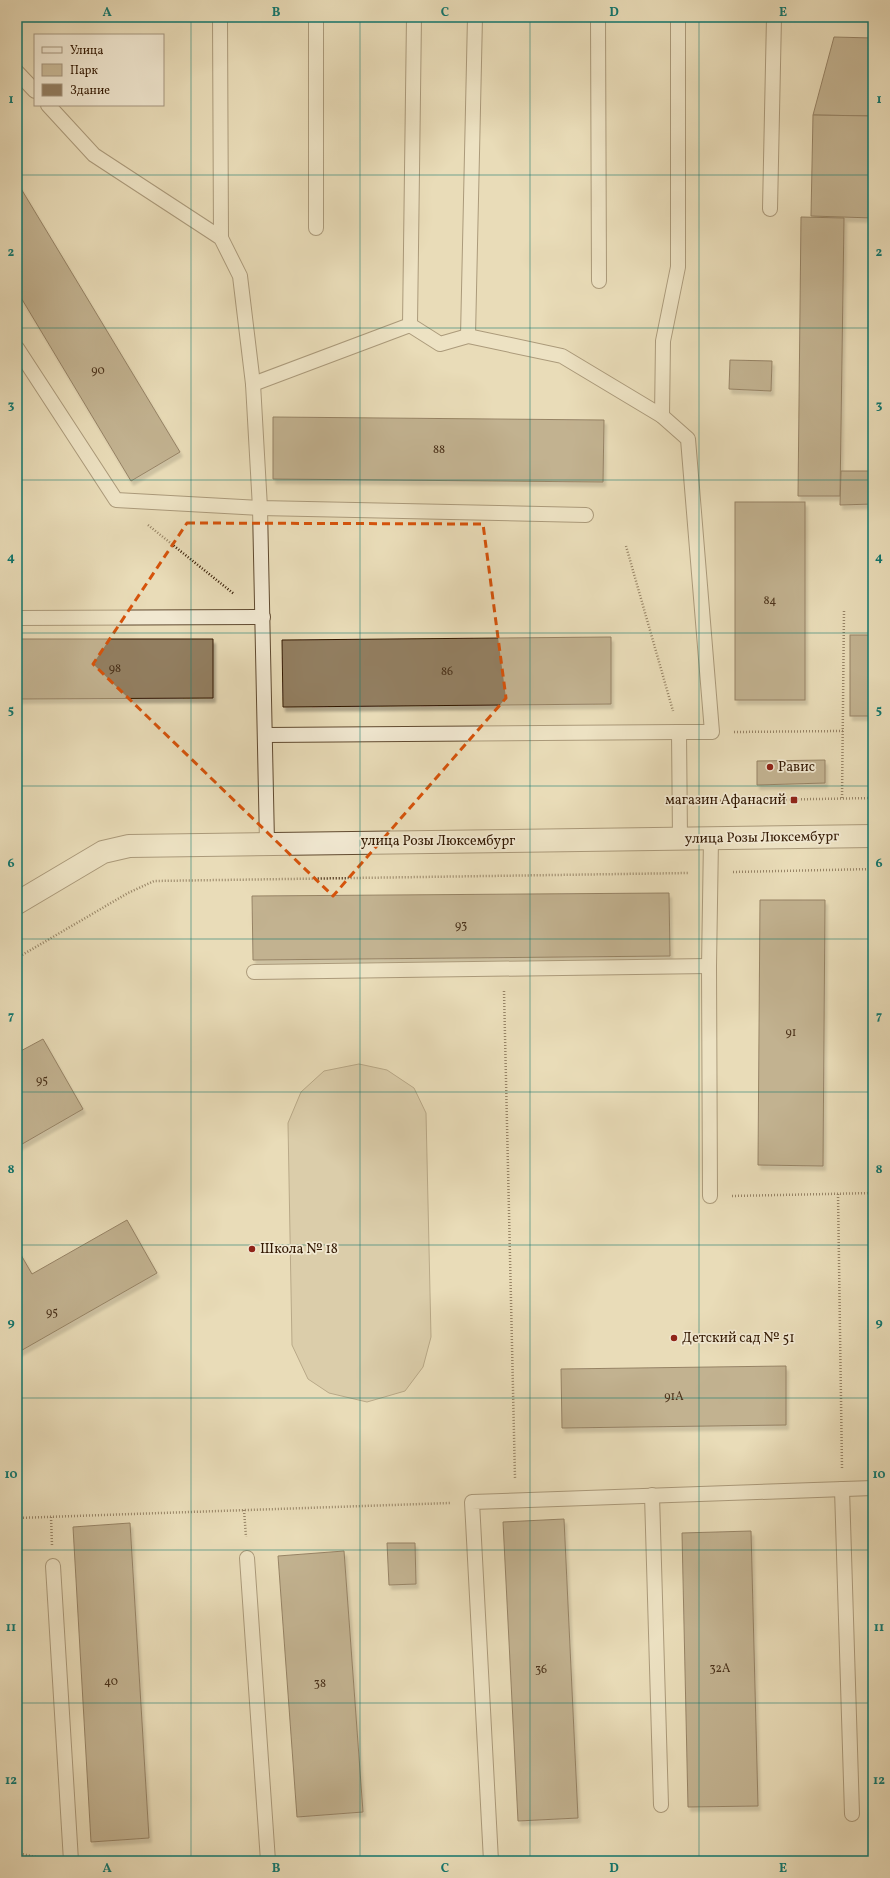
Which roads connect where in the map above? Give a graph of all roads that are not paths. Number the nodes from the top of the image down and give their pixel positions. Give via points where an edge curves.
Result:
1 (220, 17) edge
2 (316, 17) edge
3 (414, 17) edge
4 (475, 17) edge
5 (598, 17) edge
6 (678, 17) edge
7 (774, 17) edge
8 (17, 72) edge
9 (34, 91) edge
10 (49, 106) edge
11 (770, 209) dead end
12 (316, 228) dead end
13 (221, 238) junction
14 (599, 281) dead end
15 (410, 325) junction
16 (468, 336) junction
17 (17, 348) edge
18 (253, 384) junction
19 (662, 416) junction
20 (260, 508) junction
21 (586, 515) dead end
22 (263, 617) junction
23 (17, 618) edge
24 (679, 732) junction
25 (266, 735) junction
26 (873, 836) edge
27 (680, 839) junction
28 (711, 839) junction
29 (267, 844) junction
30 (17, 903) edge
31 (709, 966) junction
32 (254, 972) dead end
33 (710, 1196) road end
34 (873, 1488) edge
35 (842, 1489) junction
36 (652, 1495) junction
37 (247, 1558) road end
38 (53, 1566) road end
39 (662, 1805) dead end
40 (852, 1814) dead end
41 (71, 1861) edge
42 (268, 1861) edge
43 (491, 1861) edge

1 - 13 lane
2 - 12 lane
3 - 15 lane
4 - 16 lane
5 - 14 lane
6 - 19 lane via 678,267 663,341
7 - 11 lane
8 - 9 lane
10 - 13 lane via 94,155
13 - 18 lane via 240,276
15 - 16 lane via 440,344
15 - 18 lane
16 - 19 lane via 562,356
17 - 20 lane via 116,500
18 - 20 lane
19 - 24 lane via 688,439 712,732
20 - 21 lane
20 - 22 lane
22 - 23 lane
22 - 25 lane
24 - 25 lane
24 - 27 lane
25 - 29 lane
26 - 28 street, улица Розы Люксембург
27 - 28 street, улица Розы Люксембург
27 - 29 street, улица Розы Люксембург
28 - 31 lane
29 - 30 street, улица Розы Люксембург via 151,844 116,848 103,852
31 - 32 lane
31 - 33 lane
34 - 35 lane
35 - 36 lane
35 - 40 lane
36 - 39 lane
36 - 43 lane via 472,1502
37 - 42 lane
38 - 41 lane

